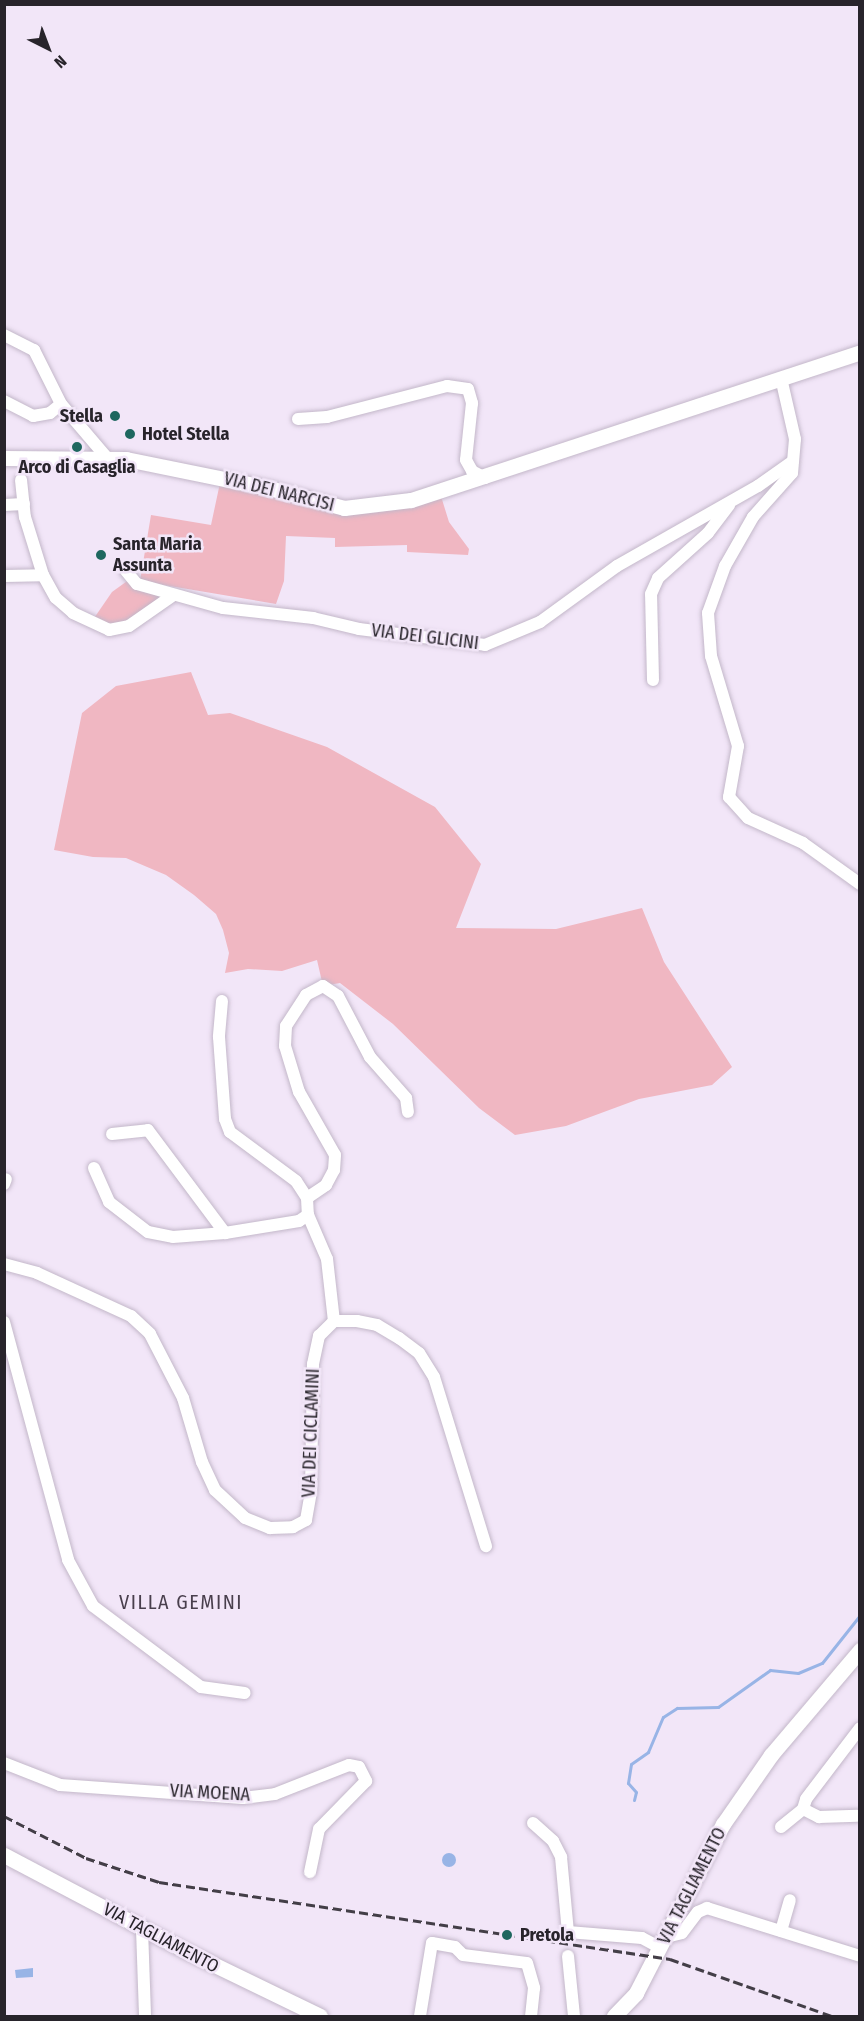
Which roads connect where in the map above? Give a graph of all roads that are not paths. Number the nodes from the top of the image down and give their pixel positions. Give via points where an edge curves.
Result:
1 (4, 336) edge
2 (860, 352) edge
3 (782, 378) junction
4 (4, 401) edge
5 (61, 404) junction
6 (298, 419) dead end
7 (4, 458) edge
8 (108, 459) junction
9 (792, 462) junction
10 (485, 478) junction
11 (21, 480) dead end
12 (732, 502) junction
13 (24, 504) junction
14 (4, 505) edge
15 (126, 571) dead end
16 (44, 575) junction
17 (4, 576) edge
18 (172, 596) junction
19 (653, 680) dead end
20 (860, 884) edge
21 (222, 1001) dead end
22 (408, 1112) dead end
23 (112, 1134) dead end
24 (94, 1168) dead end
25 (307, 1198) junction
26 (308, 1215) junction
27 (225, 1233) junction
28 (4, 1264) edge
29 (334, 1321) junction
30 (4, 1323) edge
31 (486, 1546) dead end
32 (860, 1650) edge
33 (245, 1692) dead end
34 (860, 1728) edge
35 (4, 1763) edge
36 (803, 1809) junction
37 (857, 1816) dead end
38 (533, 1823) dead end
39 (781, 1827) dead end
40 (4, 1855) edge
41 (310, 1872) dead end
42 (790, 1900) dead end
43 (142, 1929) junction
44 (781, 1931) junction
45 (664, 1942) junction
46 (568, 1956) dead end
47 (860, 1956) edge
48 (145, 2016) edge
49 (320, 2016) edge
50 (420, 2016) edge
51 (531, 2016) edge
52 (574, 2016) edge
53 (614, 2016) edge

1 - 5 street via 34,350
2 - 3 street, VIA DEI NARCISI
3 - 9 street via 795,439
3 - 10 street, VIA DEI NARCISI
4 - 5 street via 33,416 50,413
5 - 8 street
6 - 10 street via 327,417 447,386 468,389 472,404 466,460 472,471
7 - 8 street, VIA DEI NARCISI
8 - 10 street, VIA DEI NARCISI via 210,475 344,508 411,500
9 - 12 street, VIA DEI GLICINI
9 - 20 street via 792,473 753,518 725,566 708,613 711,656 738,746 729,797 748,818 802,843
11 - 13 street
12 - 18 street, VIA DEI GLICINI via 617,566 540,622 485,645 359,629 313,618 245,613
12 - 19 street, VIA DEI GLICINI via 708,533 658,578 651,594
13 - 14 street
13 - 16 street
15 - 18 street, VIA DEI GLICINI via 137,584
16 - 17 street
16 - 18 street via 56,598 74,613 109,630 129,626
21 - 25 street via 220,1057 225,1119 230,1132 296,1181
22 - 25 street via 406,1098 370,1057 338,996 323,986 306,995 286,1026 285,1046 299,1092 335,1155 334,1170 326,1185
23 - 27 street via 148,1131
24 - 27 street via 109,1202 148,1232 173,1237
25 - 26 street
26 - 27 street via 299,1221
26 - 29 street via 327,1259
28 - 29 street, VIA DEI CICLAMINI via 38,1273 131,1316 150,1334 183,1398 202,1462 215,1490 246,1518 270,1528 293,1527 306,1520 312,1491 312,1364 319,1336
29 - 31 street via 377,1325 419,1353 434,1377 450,1422 465,1488
30 - 33 street via 68,1560 93,1606 201,1687
32 - 45 street, VIA TAGLIAMENTO via 771,1755 723,1824
34 - 36 street via 806,1799
35 - 41 street, VIA MOENA via 60,1785 243,1798 275,1794 349,1765 359,1767 366,1781 320,1829
36 - 37 street via 819,1817
36 - 39 street
38 - 45 street via 553,1841 561,1857 568,1932
40 - 43 street, VIA TAGLIAMENTO
42 - 44 street
43 - 48 street
43 - 49 street, VIA TAGLIAMENTO
44 - 45 street via 707,1908 698,1912 682,1933
44 - 47 street
45 - 53 street, VIA TAGLIAMENTO via 636,1994
46 - 52 street
50 - 51 street via 432,1943 455,1947 463,1955 527,1963 534,1988

